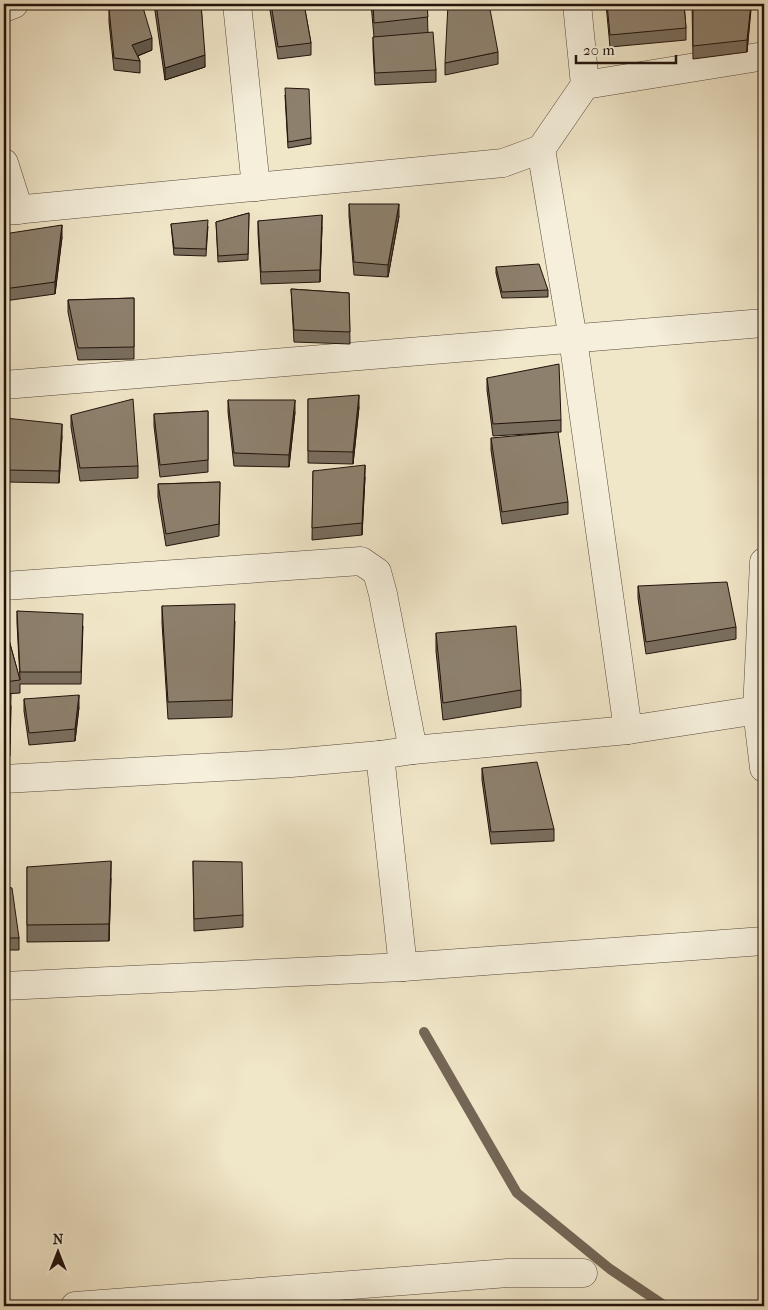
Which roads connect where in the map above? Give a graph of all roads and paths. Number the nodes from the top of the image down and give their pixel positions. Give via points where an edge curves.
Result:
1 (14, 4) edge
2 (236, 4) edge
3 (577, 4) edge
4 (4, 8) edge
5 (764, 56) edge
6 (585, 85) junction
7 (541, 149) junction
8 (4, 163) edge
9 (256, 187) junction
10 (12, 210) edge
11 (764, 323) edge
12 (573, 339) junction
13 (4, 385) edge
14 (764, 562) edge
15 (4, 586) edge
16 (761, 709) edge
17 (628, 730) junction
18 (413, 750) junction
19 (380, 755) junction
20 (764, 768) edge
21 (4, 779) edge
22 (764, 941) edge
23 (403, 967) junction
24 (4, 986) edge
25 (583, 1273) dead end
26 (75, 1306) edge

1 - 4 street
2 - 9 street
3 - 6 street
5 - 6 street
6 - 7 street
7 - 9 street via 503,163
7 - 12 street
8 - 10 street
9 - 10 street
11 - 12 street
12 - 13 street
12 - 17 street
14 - 16 street
15 - 18 street via 361,561 378,572
16 - 17 street
16 - 20 street
17 - 18 street
18 - 19 street
19 - 21 street
19 - 23 street
22 - 23 street
23 - 24 street
25 - 26 street via 508,1273

